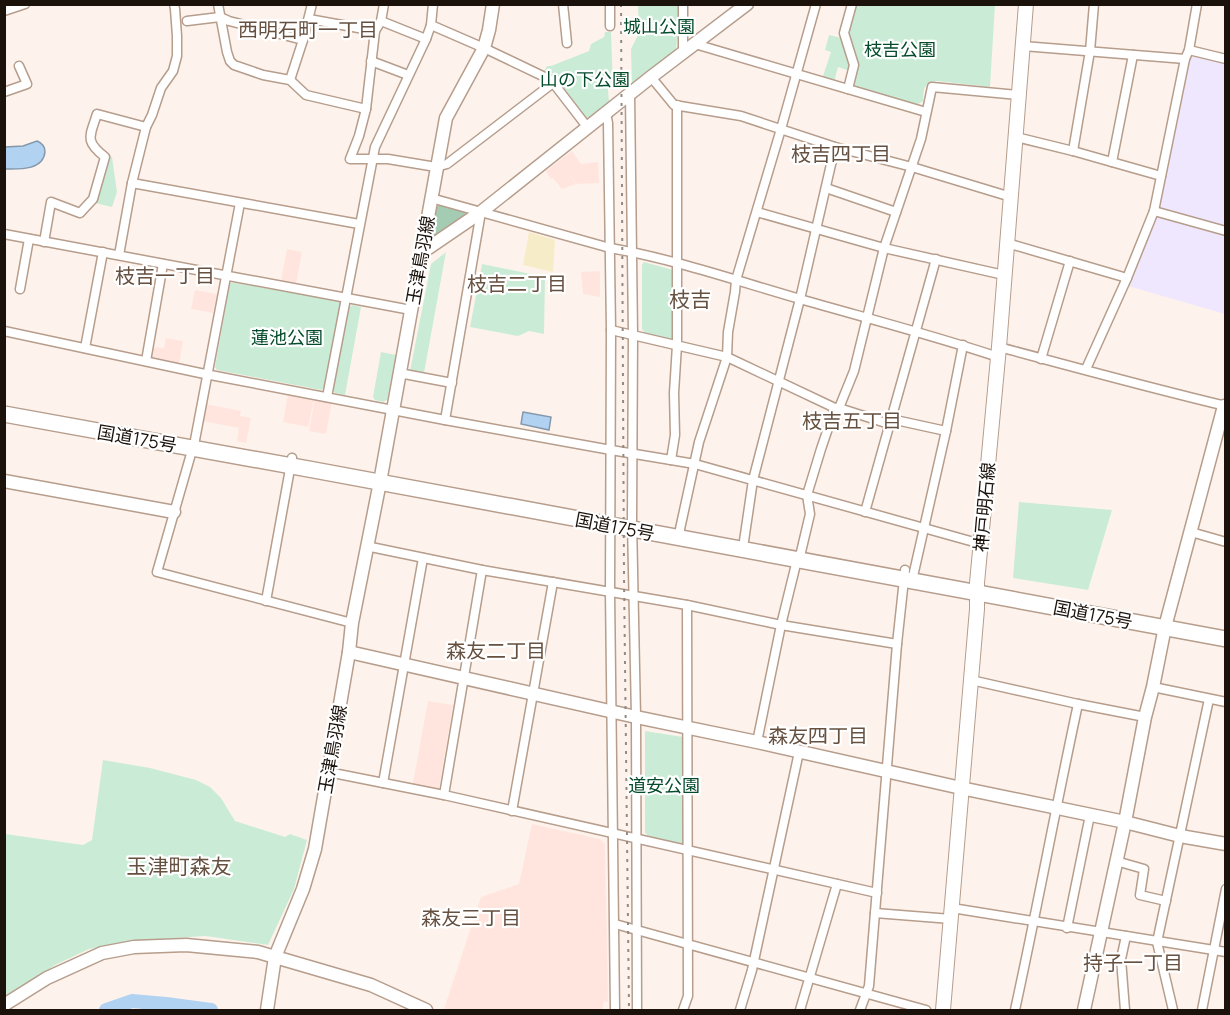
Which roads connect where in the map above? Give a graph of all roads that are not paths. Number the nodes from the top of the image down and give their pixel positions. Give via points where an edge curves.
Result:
1 (25, 4) edge
2 (174, 4) edge
3 (218, 4) edge
4 (312, 4) edge
5 (384, 4) edge
6 (432, 4) edge
7 (493, 4) edge
8 (562, 4) edge
9 (610, 4) edge
10 (683, 4) edge
11 (747, 4) edge
12 (816, 4) edge
13 (852, 4) edge
14 (1019, 4) edge
15 (1094, 4) edge
16 (1197, 4) edge
17 (1026, 5) edge
18 (4, 11) edge
19 (220, 17) junction
20 (309, 19) junction
21 (187, 21) dead end
22 (381, 21) junction
23 (431, 25) junction
24 (610, 26) dead end
25 (375, 31) junction
26 (426, 39) junction
27 (303, 40) junction
28 (567, 43) dead end
29 (695, 44) junction
30 (1023, 46) junction
31 (484, 48) junction
32 (1189, 50) junction
33 (1090, 51) junction
34 (683, 53) junction
35 (1133, 55) junction
36 (1226, 59) edge
37 (1185, 60) junction
38 (371, 61) junction
39 (19, 66) dead end
40 (408, 75) junction
41 (797, 75) junction
42 (651, 77) junction
43 (290, 80) junction
44 (553, 83) junction
45 (848, 89) junction
46 (4, 93) edge
47 (630, 94) junction
48 (1019, 94) junction
49 (677, 105) junction
50 (366, 109) junction
51 (926, 112) junction
52 (606, 113) junction
53 (146, 127) junction
54 (588, 128) junction
55 (782, 129) junction
56 (1016, 137) junction
57 (835, 147) junction
58 (1073, 151) junction
59 (372, 159) junction
60 (1112, 162) junction
61 (436, 167) junction
62 (912, 167) junction
63 (1161, 176) junction
64 (132, 183) junction
65 (826, 188) junction
66 (1011, 197) junction
67 (431, 198) junction
68 (240, 203) junction
69 (1155, 211) junction
70 (481, 212) junction
71 (757, 212) junction
72 (896, 212) junction
73 (359, 225) junction
74 (817, 229) junction
75 (1226, 231) edge
76 (4, 234) edge
77 (29, 239) junction
78 (44, 242) junction
79 (1007, 243) junction
80 (610, 248) junction
81 (884, 248) junction
82 (103, 252) junction
83 (632, 252) junction
84 (422, 253) junction
85 (120, 255) junction
86 (936, 259) junction
87 (1070, 261) junction
88 (163, 264) junction
89 (677, 264) junction
90 (1005, 275) junction
91 (225, 276) junction
92 (1127, 278) junction
93 (736, 280) junction
94 (20, 288) dead end
95 (346, 297) junction
96 (800, 299) junction
97 (411, 310) junction
98 (866, 318) junction
99 (610, 330) junction
100 (4, 331) edge
101 (915, 331) junction
102 (633, 335) junction
103 (677, 345) junction
104 (963, 345) junction
105 (85, 348) junction
106 (998, 352) junction
107 (727, 357) junction
108 (1041, 359) junction
109 (146, 361) junction
110 (1086, 369) junction
111 (207, 374) junction
112 (399, 374) junction
113 (779, 382) junction
114 (452, 383) junction
115 (327, 397) junction
116 (1225, 405) edge
117 (4, 406) edge
118 (837, 408) junction
119 (392, 410) junction
120 (4, 414) edge
121 (445, 420) junction
122 (890, 421) junction
123 (946, 431) junction
124 (194, 444) junction
125 (611, 450) junction
126 (634, 454) junction
127 (671, 460) junction
128 (291, 462) junction
129 (695, 464) junction
130 (380, 478) junction
131 (753, 480) junction
132 (4, 481) edge
133 (807, 495) junction
134 (174, 512) junction
135 (866, 512) junction
136 (610, 521) junction
137 (632, 525) junction
138 (925, 528) junction
139 (1191, 532) junction
140 (680, 534) junction
141 (744, 541) junction
142 (1226, 542) edge
143 (981, 544) junction
144 (366, 546) junction
145 (799, 556) junction
146 (423, 558) junction
147 (482, 570) junction
148 (907, 574) junction
149 (553, 582) junction
150 (977, 588) junction
151 (610, 592) junction
152 (633, 596) junction
153 (266, 600) junction
154 (687, 605) junction
155 (352, 623) junction
156 (1166, 623) junction
157 (781, 625) junction
158 (1226, 630) edge
159 (1226, 639) edge
160 (897, 644) junction
161 (349, 651) junction
162 (404, 664) junction
163 (464, 677) junction
164 (971, 680) junction
165 (1153, 687) junction
166 (534, 693) junction
167 (1209, 699) junction
168 (1226, 702) edge
169 (1078, 704) junction
170 (612, 711) junction
171 (636, 717) junction
172 (1145, 717) junction
173 (688, 728) junction
174 (757, 742) junction
175 (799, 752) junction
176 (887, 771) junction
177 (328, 772) junction
178 (383, 783) junction
179 (961, 788) junction
180 (444, 795) junction
181 (1056, 808) junction
182 (512, 812) junction
183 (1090, 815) junction
184 (1125, 822) junction
185 (613, 834) junction
186 (1180, 836) junction
187 (637, 840) junction
188 (1226, 844) edge
189 (687, 851) junction
190 (1116, 861) junction
191 (773, 871) junction
192 (837, 885) junction
193 (1226, 889) edge
194 (877, 893) junction
195 (1166, 901) junction
196 (875, 913) junction
197 (951, 914) junction
198 (1034, 922) junction
199 (615, 924) junction
200 (1067, 928) junction
201 (637, 930) junction
202 (1101, 932) junction
203 (1126, 936) junction
204 (1157, 942) junction
205 (688, 944) junction
206 (1213, 950) junction
207 (1226, 952) edge
208 (276, 957) junction
209 (753, 962) junction
210 (809, 978) junction
211 (866, 993) junction
212 (4, 1005) edge
213 (908, 1008) edge
214 (267, 1011) edge
215 (426, 1011) edge
216 (615, 1011) edge
217 (637, 1011) edge
218 (683, 1011) edge
219 (740, 1011) edge
220 (800, 1011) edge
221 (860, 1011) edge
222 (926, 1011) edge
223 (943, 1011) edge
224 (1015, 1011) edge
225 (1084, 1011) edge
226 (1125, 1011) edge
227 (1173, 1011) edge
228 (1202, 1011) edge

1 - 18 street
2 - 53 street via 177,56
3 - 19 street
4 - 20 street
5 - 22 street
6 - 23 street
7 - 31 street, 玉津鳥羽線
8 - 28 street
9 - 24 street
10 - 34 street
11 - 29 street
12 - 41 street
13 - 45 street via 844,33 854,65
14 - 17 street
15 - 33 street
16 - 32 street
17 - 30 main road, 神戸明石線
19 - 21 street
19 - 27 street
19 - 43 street via 227,52 234,65
20 - 25 street
20 - 27 street
22 - 25 street
22 - 26 street
23 - 26 street
23 - 31 street
25 - 38 street
26 - 40 street
27 - 43 street
29 - 34 street
29 - 41 street
30 - 33 street
30 - 48 main road, 神戸明石線
31 - 44 street
31 - 61 street, 玉津鳥羽線 via 446,118
32 - 36 street
32 - 37 street
33 - 35 street
33 - 58 street
34 - 42 street
35 - 37 street
35 - 60 street
37 - 63 street
38 - 40 street
38 - 50 street
39 - 46 street via 27,84
40 - 59 street
41 - 45 street
41 - 55 street
42 - 47 street
42 - 49 street
43 - 50 street via 306,95
44 - 54 street
44 - 61 street via 447,164
45 - 51 street
47 - 52 street
47 - 83 street
48 - 51 street via 932,87
48 - 56 main road, 神戸明石線
49 - 55 street via 741,116
49 - 89 street
50 - 59 street via 351,159
51 - 62 street
52 - 54 street
52 - 80 street
53 - 64 street
53 - 78 street via 97,114 90,136 93,148 105,157 93,199 80,213 51,202
54 - 70 street
55 - 57 street
55 - 71 street
56 - 58 street
56 - 66 main road, 神戸明石線
57 - 62 street
57 - 65 street
58 - 60 street
59 - 61 street
59 - 73 street
60 - 63 street
61 - 67 street, 玉津鳥羽線
62 - 66 street
62 - 72 street
63 - 69 street
64 - 68 street
64 - 85 street
65 - 72 street
65 - 74 street
66 - 79 main road, 神戸明石線
67 - 70 street
67 - 84 street, 玉津鳥羽線
68 - 73 street
68 - 91 street
69 - 75 street
69 - 92 street
70 - 80 street
70 - 84 street
70 - 114 street
71 - 74 street
71 - 93 street
72 - 81 street
73 - 95 street
74 - 81 street
74 - 96 street
76 - 77 street
77 - 78 street
77 - 94 street
78 - 82 street
79 - 87 street
79 - 90 main road, 神戸明石線
80 - 83 street
80 - 99 street
81 - 86 street
81 - 98 street
82 - 85 street
82 - 105 street
83 - 89 street
83 - 102 street
84 - 97 street, 玉津鳥羽線
85 - 88 street
86 - 90 street
86 - 101 street
87 - 92 street
87 - 108 street
88 - 91 street
88 - 109 street
89 - 93 street
89 - 103 street
90 - 106 main road, 神戸明石線
91 - 95 street
91 - 111 street
92 - 110 street
93 - 96 street
93 - 107 street
95 - 97 street
95 - 115 street
96 - 98 street
96 - 113 street
97 - 112 street, 玉津鳥羽線
98 - 101 street
98 - 118 street via 854,371
99 - 102 street
99 - 125 street
100 - 105 street
101 - 104 street
101 - 122 street
102 - 103 street
102 - 126 street
103 - 107 street
103 - 127 street
104 - 106 street
104 - 123 street
105 - 109 street
106 - 108 street
106 - 143 main road, 神戸明石線
107 - 113 street
107 - 129 street
108 - 110 street
109 - 111 street
110 - 116 street
111 - 115 street
111 - 124 street
112 - 114 street
112 - 119 street, 玉津鳥羽線
113 - 118 street
113 - 131 street
114 - 121 street
115 - 119 street
116 - 139 street
117 - 124 highway, 国道175号
118 - 122 street
118 - 133 street
119 - 121 street
119 - 130 street, 玉津鳥羽線
120 - 124 highway, 国道175号
121 - 125 street
122 - 123 street
122 - 135 street
123 - 138 street
124 - 128 highway, 国道175号
124 - 134 street
125 - 126 street
125 - 136 street
126 - 127 street
126 - 137 street
127 - 129 street
128 - 130 highway, 国道175号
128 - 153 street
129 - 131 street
129 - 140 street
130 - 136 highway, 国道175号
130 - 144 street, 玉津鳥羽線
131 - 133 street
131 - 141 street
132 - 134 street
133 - 135 street
133 - 145 street via 810,514
134 - 153 street via 157,572
135 - 138 street
136 - 137 highway, 国道175号
136 - 151 street
137 - 140 highway, 国道175号
137 - 152 street
138 - 143 street
138 - 148 street
139 - 142 street
139 - 156 street
140 - 141 highway, 国道175号
140 - 145 highway, 国道175号
141 - 145 highway, 国道175号
143 - 150 main road, 神戸明石線
144 - 146 street
144 - 155 street, 玉津鳥羽線
145 - 148 highway, 国道175号
145 - 157 street
146 - 147 street
146 - 162 street
147 - 149 street
147 - 163 street
148 - 150 highway, 国道175号
148 - 160 street
149 - 151 street
149 - 166 street
150 - 156 highway, 国道175号
150 - 164 main road, 神戸明石線
151 - 152 street
151 - 170 street
152 - 154 street
152 - 171 street
153 - 155 street
154 - 157 street
154 - 173 street
155 - 161 street, 玉津鳥羽線
156 - 158 highway, 国道175号
156 - 159 highway, 国道175号
156 - 165 street
157 - 160 street
157 - 174 street
160 - 176 street
161 - 162 street
161 - 177 street, 玉津鳥羽線
162 - 163 street
162 - 178 street
163 - 166 street
163 - 180 street
164 - 169 street
164 - 179 main road, 神戸明石線
165 - 167 street
165 - 172 street
166 - 170 street
166 - 182 street
167 - 168 street
167 - 186 street
169 - 172 street
169 - 181 street
170 - 171 street
170 - 185 street
171 - 173 street
171 - 187 street
172 - 184 street
173 - 174 street
173 - 189 street
174 - 175 street
175 - 176 street
175 - 191 street
176 - 179 street
176 - 194 street
177 - 178 street
177 - 208 street, 玉津鳥羽線 via 310,869
178 - 180 street
179 - 181 street
179 - 197 main road, 神戸明石線
180 - 182 street
181 - 183 street
181 - 198 street
182 - 185 street
183 - 184 street
183 - 200 street
184 - 186 street
184 - 190 street
185 - 187 street
185 - 199 street
186 - 188 street
186 - 195 street
187 - 189 street
187 - 201 street
189 - 191 street
189 - 205 street
190 - 195 street via 1144,869 1140,895
190 - 202 street
191 - 192 street
191 - 209 street
192 - 194 street
192 - 210 street
193 - 206 street
194 - 196 street
195 - 204 street
196 - 197 street
196 - 211 street
197 - 198 street
197 - 223 main road, 神戸明石線
198 - 200 street
198 - 224 street
199 - 201 street
199 - 216 street
200 - 202 street
201 - 205 street
201 - 217 street
202 - 203 street
202 - 225 street
203 - 204 street
203 - 226 street via 1121,958
204 - 206 street
204 - 227 street
205 - 209 street
205 - 218 street via 688,996
206 - 207 street
206 - 228 street
208 - 212 street via 186,945 112,951 47,978
208 - 214 street, 玉津鳥羽線
208 - 215 street via 371,986
209 - 210 street
209 - 219 street
210 - 211 street
210 - 220 street
211 - 213 street
211 - 221 street
213 - 222 street

